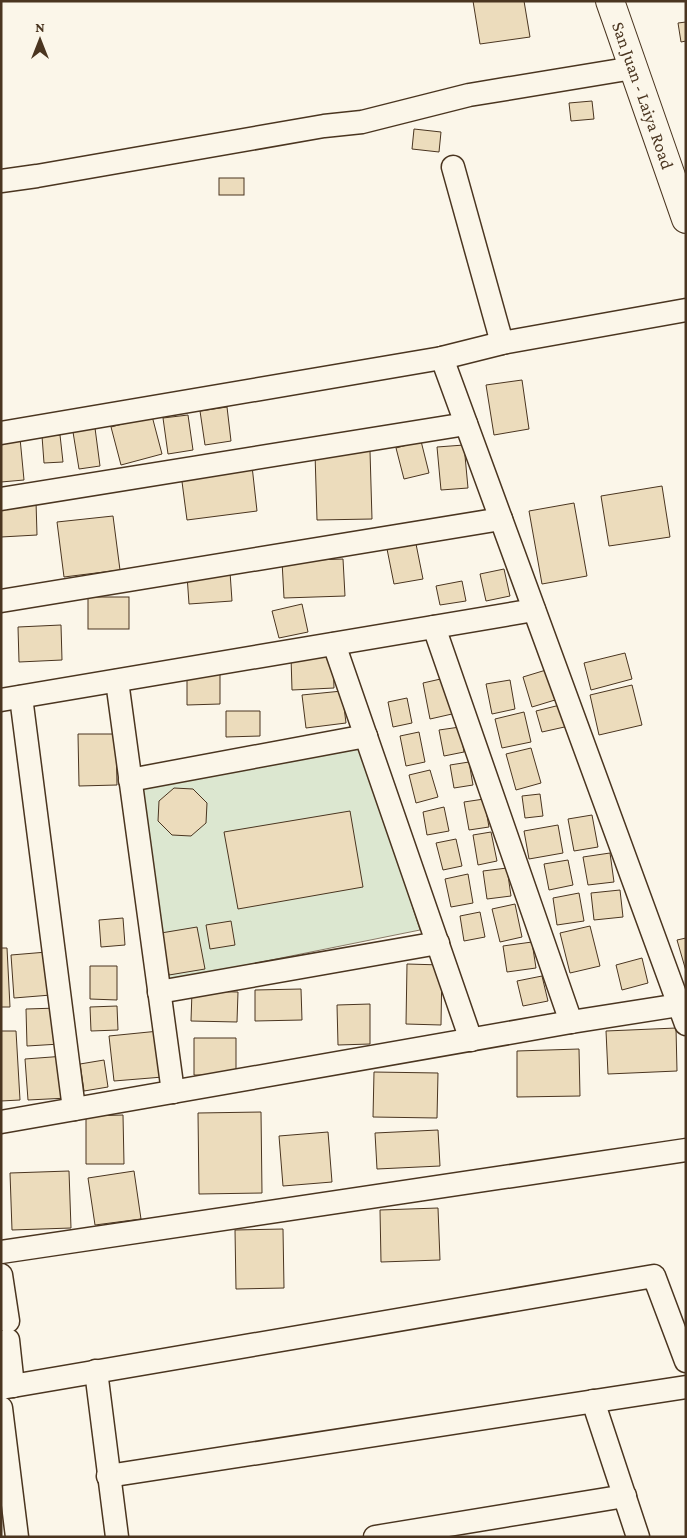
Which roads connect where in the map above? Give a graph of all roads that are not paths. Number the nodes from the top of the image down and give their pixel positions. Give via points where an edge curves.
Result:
1 (610, 1) edge
2 (633, 68) junction
3 (453, 167) dead end
4 (1, 181) edge
5 (686, 219) edge
6 (686, 310) edge
7 (502, 343) junction
8 (442, 358) junction
9 (466, 424) junction
10 (1, 433) edge
11 (1, 499) edge
12 (501, 518) junction
13 (1, 600) edge
14 (534, 610) junction
15 (434, 626) junction
16 (334, 644) junction
17 (117, 681) junction
18 (11, 699) edge
19 (366, 736) junction
20 (130, 780) junction
21 (438, 942) junction
22 (159, 992) junction
23 (682, 1015) edge
24 (571, 1022) junction
25 (471, 1040) junction
26 (173, 1092) junction
27 (74, 1109) junction
28 (1, 1122) edge
29 (686, 1150) edge
30 (1, 1252) edge
31 (1, 1275) edge
32 (686, 1360) edge
33 (96, 1371) junction
34 (7, 1387) edge
35 (686, 1387) edge
36 (593, 1401) junction
37 (1, 1408) edge
38 (108, 1476) junction
39 (625, 1496) junction
40 (17, 1537) edge
41 (117, 1537) edge
42 (376, 1537) edge
43 (638, 1537) edge

1 - 2 main road, San Juan - Laiya Road
2 - 4 street via 469,95 362,122
2 - 5 main road, San Juan - Laiya Road
3 - 7 street
6 - 7 street
7 - 8 street
8 - 9 street
8 - 10 street
9 - 11 street
9 - 12 street
12 - 13 street
12 - 14 street
14 - 15 street
14 - 23 street
15 - 16 street
15 - 24 street
16 - 17 street
16 - 19 street
17 - 18 street
17 - 20 street
18 - 27 street
19 - 20 street
19 - 21 street
20 - 22 street
21 - 22 street
21 - 25 street
22 - 26 street
23 - 24 street
24 - 25 street
25 - 26 street
26 - 27 street
27 - 28 street
29 - 30 street
31 - 34 street via 8,1330
32 - 33 street via 654,1276
33 - 34 street
33 - 38 street
35 - 36 street
36 - 38 street
36 - 39 street
37 - 40 street
38 - 41 street
39 - 42 street
39 - 43 street

